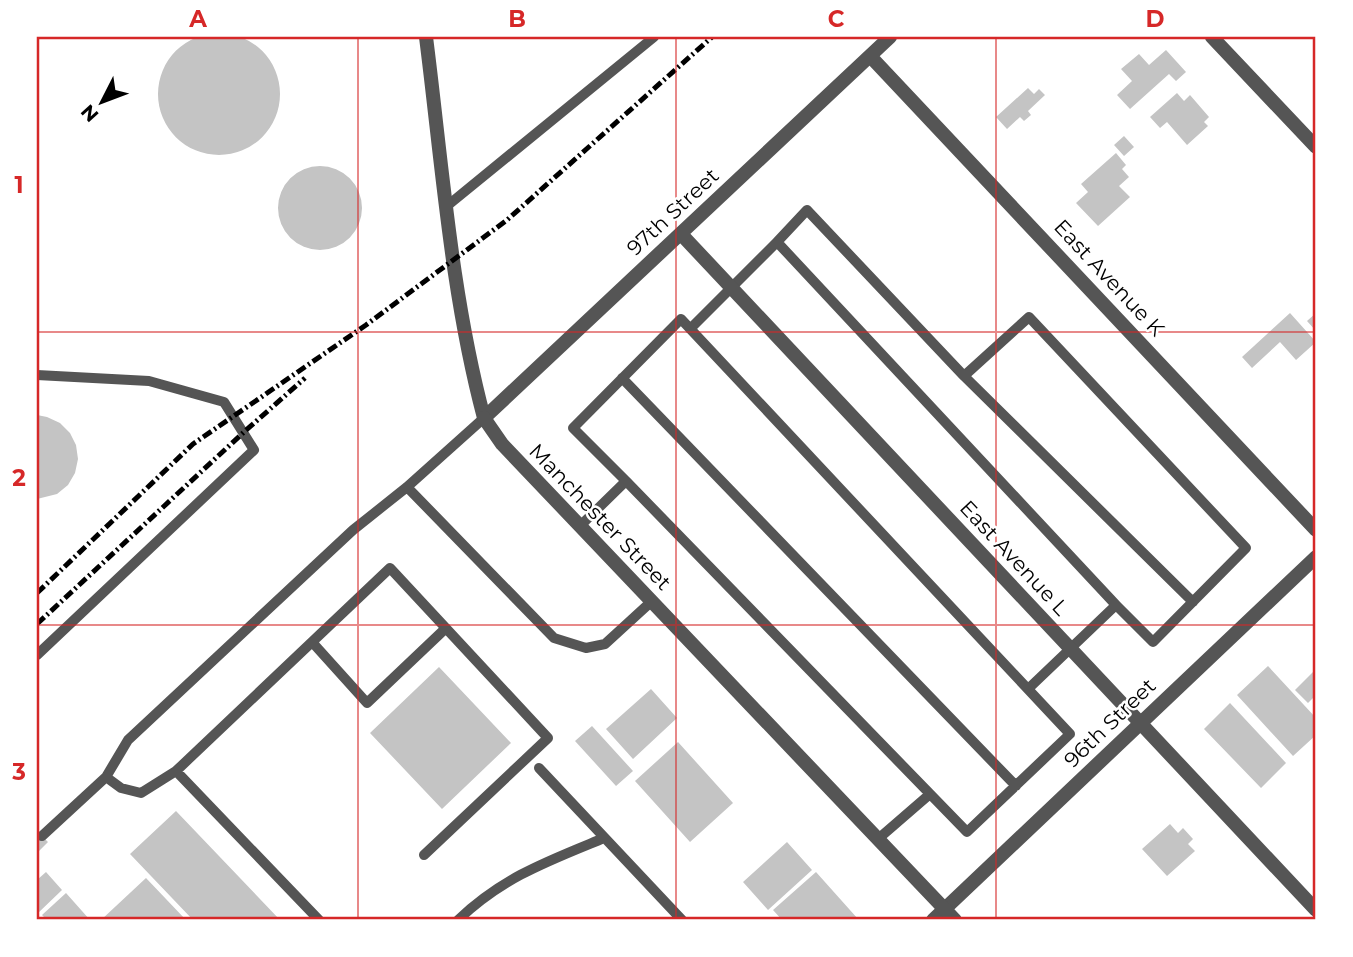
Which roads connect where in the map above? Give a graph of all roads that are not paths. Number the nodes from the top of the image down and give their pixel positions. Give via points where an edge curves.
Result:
1 (426, 37) edge
2 (654, 37) edge
3 (890, 37) edge
4 (1212, 37) edge
5 (870, 56) junction
6 (1316, 147) edge
7 (447, 206) junction
8 (681, 234) junction
9 (778, 242) junction
10 (731, 288) junction
11 (690, 329) junction
12 (37, 375) edge
13 (964, 376) junction
14 (622, 378) junction
15 (484, 418) junction
16 (626, 481) junction
17 (407, 488) junction
18 (580, 527) junction
19 (1316, 530) edge
20 (1316, 556) edge
21 (652, 601) junction
22 (1193, 602) junction
23 (1116, 605) junction
24 (446, 628) junction
25 (312, 642) junction
26 (1070, 649) junction
27 (37, 655) edge
28 (1028, 689) junction
29 (1140, 723) junction
30 (539, 768) dead end
31 (176, 771) junction
32 (106, 777) junction
33 (1016, 786) junction
34 (930, 794) junction
35 (42, 836) dead end
36 (604, 838) junction
37 (878, 839) junction
38 (424, 855) dead end
39 (945, 909) junction
40 (1316, 910) edge
41 (319, 920) edge
42 (458, 920) edge
43 (681, 920) edge
44 (933, 920) edge
45 (955, 920) edge

1 - 7 street, Manchester Street
2 - 7 lane
3 - 5 street, 97th Street
4 - 6 street
5 - 8 street, 97th Street
5 - 19 street, East Avenue K
7 - 15 street, Manchester Street
8 - 10 street, East Avenue L
8 - 15 street, 97th Street
9 - 10 lane
9 - 13 lane via 807,210
9 - 23 lane
10 - 11 lane
10 - 26 street, East Avenue L
11 - 14 lane via 681,319
11 - 28 lane
12 - 27 lane via 149,381 224,402 254,450
13 - 22 lane
13 - 22 lane via 1029,317 1246,548
14 - 16 lane via 573,428
14 - 33 lane
15 - 17 lane
15 - 18 street, Manchester Street via 502,444
16 - 18 lane
16 - 34 lane
17 - 21 lane via 554,638 586,648 605,644
17 - 32 lane via 353,530 128,740
18 - 21 street, Manchester Street
20 - 29 street, 96th Street
21 - 37 street, Manchester Street
22 - 23 lane via 1153,642
23 - 26 lane
24 - 25 lane via 390,568
24 - 25 lane via 367,703
24 - 38 lane via 548,738
25 - 31 lane
26 - 28 lane
26 - 29 street, East Avenue L
28 - 33 lane via 1070,734
29 - 39 street, 96th Street
29 - 40 street, East Avenue L
30 - 36 lane
31 - 32 lane via 141,793 121,788
31 - 41 lane
32 - 35 lane
33 - 34 lane via 967,832
34 - 37 lane
36 - 42 lane via 527,870
36 - 43 lane
37 - 39 street, Manchester Street
39 - 44 street, 96th Street
39 - 45 street, Manchester Street

